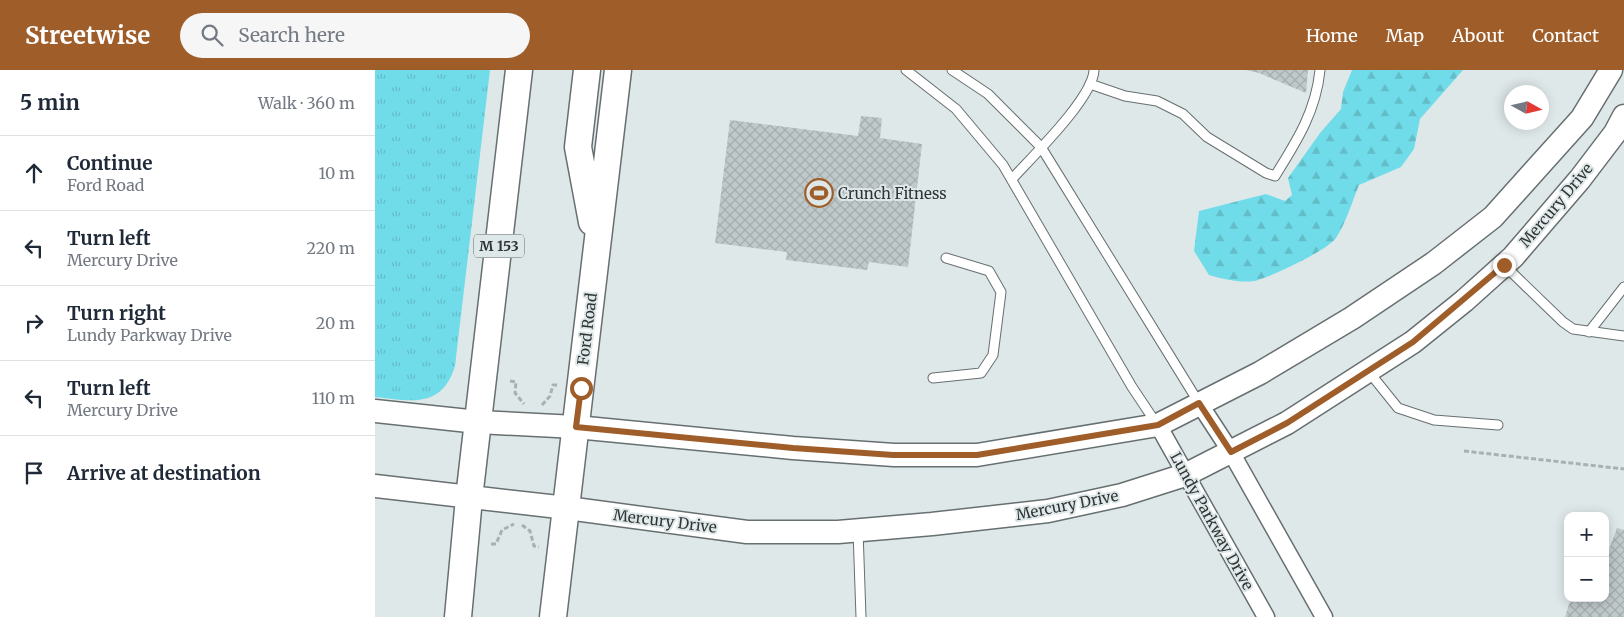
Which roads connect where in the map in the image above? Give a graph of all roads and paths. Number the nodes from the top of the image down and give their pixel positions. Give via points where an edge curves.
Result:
1 (519, 70) edge
2 (587, 70) edge
3 (618, 70) edge
4 (906, 70) edge
5 (952, 70) edge
6 (1094, 70) edge
7 (1320, 70) edge
8 (1611, 70) edge
9 (1090, 84) junction
10 (1624, 116) edge
11 (1041, 147) junction
12 (1012, 179) junction
13 (597, 247) junction
14 (946, 258) dead end
15 (1504, 265) junction
16 (1624, 287) edge
17 (1589, 332) junction
18 (1624, 336) edge
19 (1369, 372) junction
20 (933, 378) dead end
21 (510, 381) dead end
22 (558, 386) dead end
23 (1199, 403) junction
24 (527, 406) dead end
25 (540, 406) dead end
26 (375, 410) edge
27 (478, 422) junction
28 (1158, 425) junction
29 (1497, 425) dead end
30 (576, 427) junction
31 (1464, 451) dead end
32 (1231, 452) junction
33 (1624, 469) edge
34 (1185, 475) junction
35 (375, 486) edge
36 (469, 498) junction
37 (567, 508) junction
38 (858, 530) junction
39 (491, 544) dead end
40 (540, 548) dead end
41 (458, 617) edge
42 (553, 617) edge
43 (861, 617) edge
44 (1266, 617) edge
45 (1323, 617) edge

1 - 27 main road, M 153
2 - 13 main road via 578,147
3 - 13 main road, Ford Road
4 - 12 lane via 956,109
5 - 11 lane via 987,94
6 - 9 lane
7 - 9 lane via 1319,84 1305,126 1275,176 1207,137 1183,114 1157,101 1125,96
8 - 23 street via 1582,118 1493,217 1434,263 1352,318 1260,372
9 - 11 lane via 1082,99
10 - 15 street, Mercury Drive via 1615,133 1561,202
11 - 12 lane
11 - 23 lane
12 - 28 lane via 1131,387
13 - 30 main road, Ford Road
14 - 20 lane via 989,271 1001,292 993,355 981,374
15 - 17 lane via 1563,322 1573,329
15 - 19 street, Mercury Drive via 1413,342
16 - 17 lane
17 - 18 lane
19 - 29 lane via 1398,408 1434,420
19 - 32 street, Mercury Drive via 1287,423
21 - 24 path via 516,382 515,393
22 - 25 path via 553,385 550,396
23 - 28 street
23 - 32 street
26 - 27 street
27 - 30 street
27 - 36 main road, M 153
28 - 30 street via 977,455 903,455 793,448
28 - 34 street, Lundy Parkway Drive
30 - 37 main road, Ford Road
31 - 33 path
32 - 34 street, Mercury Drive
32 - 45 street
34 - 38 street, Mercury Drive via 1122,495 1048,511
34 - 44 street, Lundy Parkway Drive
35 - 36 street, Mercury Drive
36 - 37 street, Mercury Drive
36 - 41 main road, M 153
37 - 38 street, Mercury Drive via 747,532
37 - 42 main road, Ford Road
38 - 43 lane
39 - 40 path via 496,544 507,526 521,524 530,531 534,546

